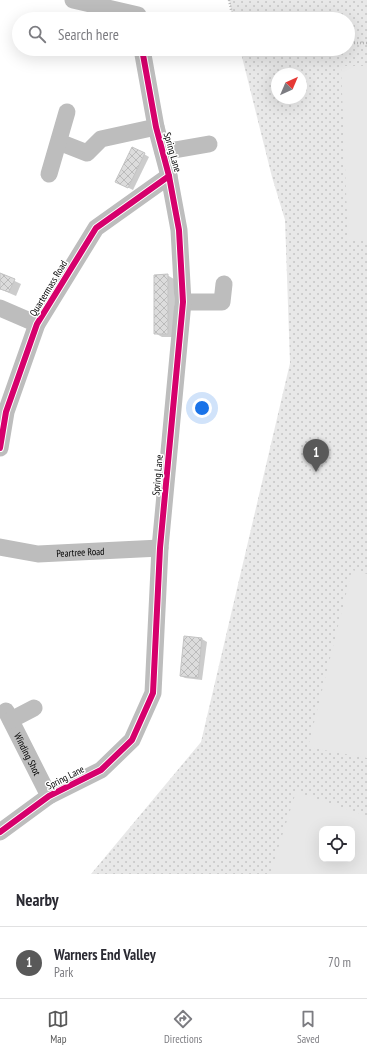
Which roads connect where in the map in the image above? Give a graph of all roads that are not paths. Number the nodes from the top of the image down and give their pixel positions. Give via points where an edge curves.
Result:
1 (73, 0) edge
2 (138, 11) edge
3 (143, 56) edge
4 (67, 112) dead end
5 (156, 127) junction
6 (59, 142) junction
7 (210, 144) dead end
8 (163, 152) junction
9 (48, 174) dead end
10 (170, 176) junction
11 (224, 284) dead end
12 (183, 302) junction
13 (0, 308) edge
14 (38, 324) junction
15 (0, 448) edge
16 (0, 547) edge
17 (160, 548) junction
18 (34, 708) dead end
19 (49, 796) junction
20 (0, 832) edge

1 - 2 street
3 - 5 street, Spring Lane
4 - 6 street
5 - 6 street via 101,139 87,154
5 - 8 street, Spring Lane
6 - 9 street
7 - 8 street
8 - 10 street, Spring Lane
10 - 12 street, Spring Lane via 179,230
10 - 14 street, Quartermass Road via 96,228
11 - 12 street via 222,302
12 - 17 street, Spring Lane
13 - 14 street
14 - 15 street, Quartermass Road via 6,412
16 - 17 street, Peartree Road via 38,554
17 - 19 street, Spring Lane via 153,693 132,740 101,770
18 - 19 street, Winding Shot via 8,716
19 - 20 street, Spring Lane

